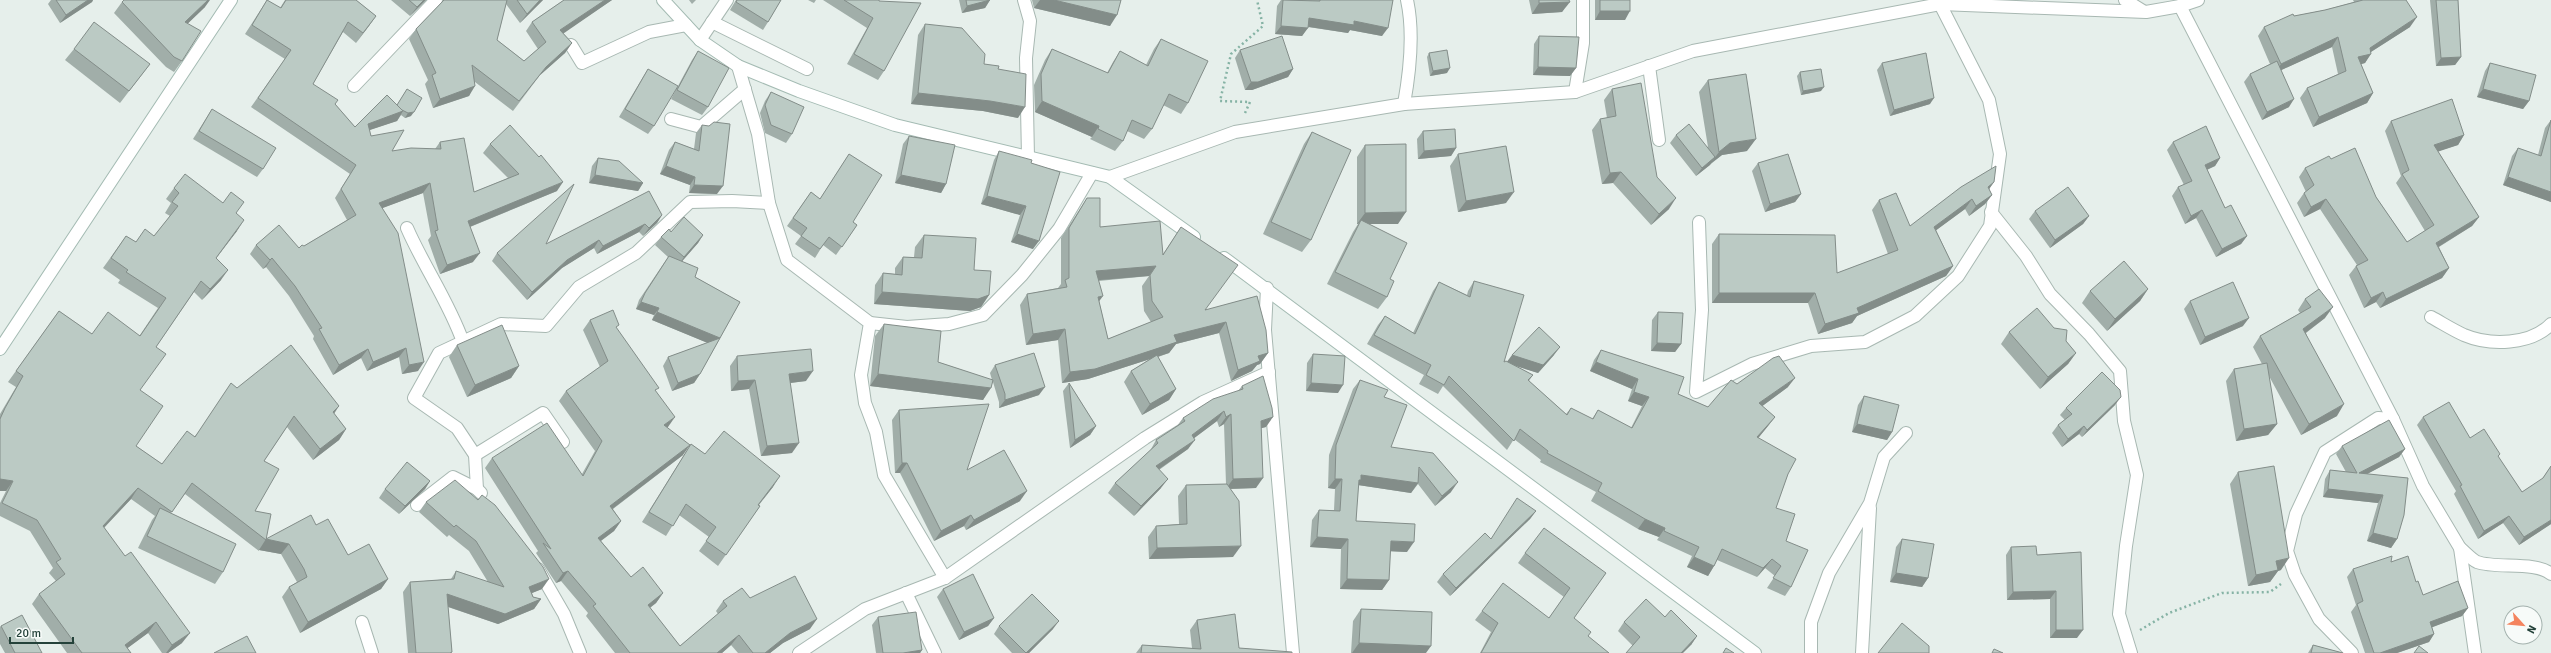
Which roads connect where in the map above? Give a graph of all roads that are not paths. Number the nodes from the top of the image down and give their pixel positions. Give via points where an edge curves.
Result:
1 (231, 0) edge
2 (436, 0) edge
3 (663, 0) edge
4 (727, 0) edge
5 (1024, 0) edge
6 (1407, 0) edge
7 (1583, 0) edge
8 (2124, 0) edge
9 (2198, 0) edge
10 (1940, 4) junction
11 (2180, 6) junction
12 (2146, 12) junction
13 (712, 22) junction
14 (686, 25) junction
15 (700, 40) junction
16 (571, 45) edge
17 (738, 66) junction
18 (1649, 66) junction
19 (807, 68) dead end
20 (354, 86) dead end
21 (745, 89) junction
22 (1575, 92) junction
23 (1404, 104) junction
24 (671, 119) dead end
25 (1659, 140) dead end
26 (1028, 156) junction
27 (1092, 173) junction
28 (1110, 177) junction
29 (769, 203) junction
30 (1991, 212) junction
31 (1699, 222) dead end
32 (407, 228) dead end
33 (1204, 243) edge
34 (1216, 252) edge
35 (1267, 288) junction
36 (2431, 317) dead end
37 (870, 323) junction
38 (2551, 324) edge
39 (462, 342) junction
40 (0, 349) edge
41 (1269, 372) junction
42 (2393, 419) junction
43 (1906, 433) dead end
44 (564, 442) dead end
45 (476, 455) junction
46 (477, 489) junction
47 (486, 501) edge
48 (1870, 503) junction
49 (417, 505) edge
50 (2460, 548) junction
51 (532, 562) edge
52 (2551, 574) edge
53 (945, 578) junction
54 (906, 593) junction
55 (362, 622) dead end
56 (811, 649) edge
57 (372, 653) edge
58 (580, 653) edge
59 (799, 653) edge
60 (935, 653) edge
61 (1294, 653) edge
62 (1755, 653) edge
63 (1811, 653) edge
64 (1862, 653) edge
65 (2131, 653) edge
66 (2352, 653) edge
67 (2475, 653) edge

1 - 40 street
2 - 20 street
3 - 14 street
4 - 13 street
5 - 26 street via 1030,21 1026,58
6 - 23 street via 1410,14 1408,82
7 - 22 street via 1583,43
8 - 12 street
9 - 11 street
10 - 12 street
10 - 18 street via 1693,51
10 - 30 street via 1989,100 2000,154
11 - 12 street
11 - 42 street
13 - 15 street
13 - 19 street
14 - 15 street
14 - 16 street via 649,32 582,63
15 - 17 street
17 - 21 street
17 - 26 street via 895,125
18 - 22 street
18 - 25 street
21 - 24 street via 701,127
21 - 29 street via 758,134
22 - 23 street
23 - 28 street via 1235,132
26 - 27 street
27 - 28 street
27 - 37 street via 1058,229 1022,275 983,315 949,324 907,327
28 - 33 street
29 - 37 street via 787,260
29 - 39 street via 690,202 636,253 579,287 546,326 501,324
30 - 31 street via 1990,226 1958,276 1915,316 1865,342 1811,346 1752,364 1696,392 1702,310
30 - 65 street via 2026,256 2050,294 2120,371 2124,421 2138,475 2126,546 2119,614
32 - 39 street via 423,263 454,316
34 - 35 street
35 - 41 street via 1265,330
35 - 62 street
36 - 38 street via 2465,335 2504,343 2542,333
37 - 53 street via 861,375 865,403 876,432 884,475
39 - 45 street via 440,353 414,398 457,428
41 - 53 street via 1204,402 1145,438
41 - 61 street
42 - 50 street via 2423,486
42 - 66 street via 2378,418 2324,452 2294,522 2287,551 2295,575 2319,619
43 - 48 street via 1884,458
44 - 45 street via 543,413
45 - 46 street
46 - 47 street
46 - 49 street via 453,477
48 - 63 street via 1829,573 1811,622
48 - 64 street
50 - 52 street via 2477,561 2498,566 2521,566
50 - 67 street
51 - 58 street via 542,573 564,614
53 - 54 street
54 - 56 street via 865,609
54 - 60 street
55 - 57 street
56 - 59 street

